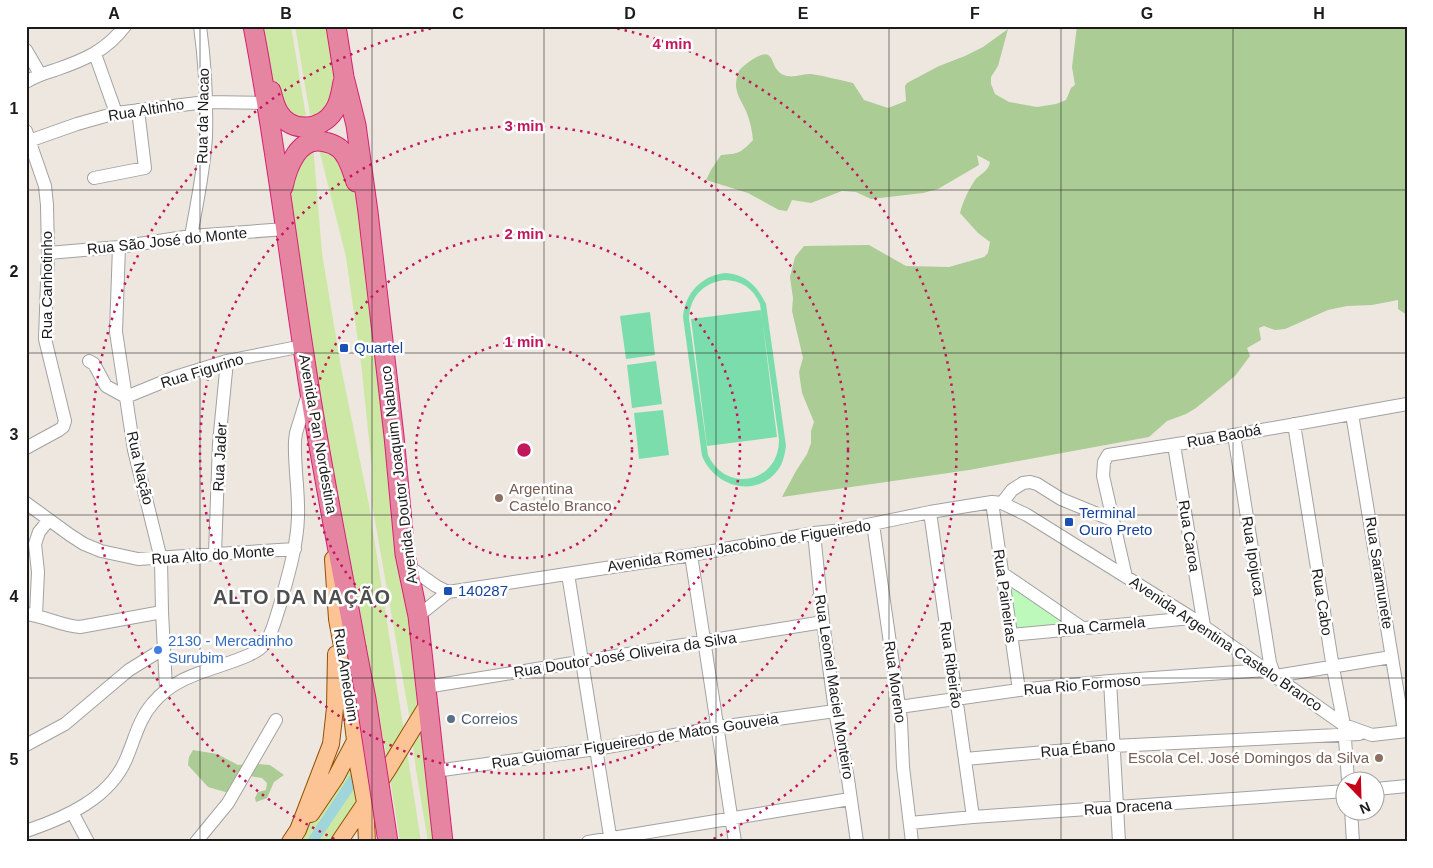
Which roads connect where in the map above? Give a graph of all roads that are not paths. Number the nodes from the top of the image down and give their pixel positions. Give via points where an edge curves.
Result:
1 (125, 26) edge
2 (200, 26) edge
3 (336, 26) edge
4 (254, 34) edge
5 (26, 50) edge
6 (95, 54) junction
7 (40, 74) junction
8 (344, 77) junction
9 (26, 82) edge
10 (206, 102) junction
11 (266, 103) junction
12 (138, 110) junction
13 (116, 113) junction
14 (28, 136) edge
15 (94, 178) dead end
16 (282, 193) junction
17 (368, 215) junction
18 (286, 229) junction
19 (191, 236) junction
20 (119, 247) junction
21 (48, 253) junction
22 (303, 346) junction
23 (90, 361) dead end
24 (228, 361) junction
25 (310, 390) junction
26 (126, 397) junction
27 (1407, 404) edge
28 (1352, 414) junction
29 (1294, 424) junction
30 (1234, 435) junction
31 (1174, 445) junction
32 (26, 448) edge
33 (997, 502) junction
34 (26, 503) edge
35 (330, 507) junction
36 (930, 512) junction
37 (49, 520) junction
38 (1112, 520) junction
39 (872, 524) junction
40 (814, 532) junction
41 (294, 549) junction
42 (215, 553) junction
43 (691, 555) junction
44 (161, 559) junction
45 (408, 566) junction
46 (1002, 573) junction
47 (568, 574) junction
48 (1126, 577) junction
49 (448, 592) junction
50 (162, 612) junction
51 (31, 615) edge
52 (418, 616) junction
53 (1192, 618) junction
54 (337, 619) junction
55 (823, 622) junction
56 (1204, 626) junction
57 (1080, 628) junction
58 (1010, 635) junction
59 (705, 642) junction
60 (163, 649) junction
61 (1391, 657) junction
62 (582, 661) junction
63 (1333, 668) junction
64 (1271, 673) junction
65 (1110, 681) junction
66 (166, 688) junction
67 (1019, 690) junction
68 (428, 696) junction
69 (956, 699) junction
70 (899, 707) junction
71 (835, 711) junction
72 (276, 720) dead end
73 (719, 727) junction
74 (1344, 729) junction
75 (1406, 731) edge
76 (355, 741) junction
77 (26, 746) edge
78 (1114, 746) junction
79 (596, 749) junction
80 (965, 759) junction
81 (358, 765) junction
82 (1347, 770) edge
83 (388, 771) junction
84 (436, 771) junction
85 (1407, 786) edge
86 (1386, 787) edge
87 (1336, 792) edge
88 (850, 799) junction
89 (365, 802) junction
90 (1117, 808) junction
91 (72, 812) junction
92 (972, 817) junction
93 (730, 818) junction
94 (1351, 820) edge
95 (910, 823) junction
96 (26, 831) edge
97 (294, 836) edge
98 (610, 840) edge
99 (88, 842) edge
100 (196, 842) edge
101 (339, 842) edge
102 (368, 842) edge
103 (388, 842) edge
104 (443, 842) edge
105 (588, 842) edge
106 (735, 842) edge
107 (857, 842) edge
108 (912, 842) edge
109 (1119, 842) edge
110 (1353, 842) edge

1 - 6 street via 108,46
2 - 10 street, Rua da Nacao
3 - 8 highway
4 - 8 highway via 279,113 292,125 312,127 328,118 338,104
4 - 11 highway, Avenida Pan Nordestina
5 - 7 street
6 - 7 street
6 - 13 street
7 - 9 street
8 - 17 highway via 356,125
10 - 11 street, Rua Altinho
10 - 12 street, Rua Altinho
10 - 19 street, Rua da Nacao via 204,156
11 - 16 highway, Avenida Pan Nordestina
12 - 13 street, Rua Altinho
12 - 15 street via 145,168
13 - 14 street, Rua Altinho
14 - 21 street, Rua Canhotinho via 45,186
16 - 17 highway via 289,163 297,152 314,140 322,140 339,148 345,155
16 - 18 highway, Avenida Pan Nordestina
17 - 45 highway, Avenida Doutor Joaquim Nabuco
18 - 19 street, Rua São José do Monte
18 - 22 highway, Avenida Pan Nordestina
19 - 20 street, Rua São José do Monte
20 - 21 street, Rua São José do Monte
20 - 26 street, Rua Nação via 115,324
21 - 32 street, Rua Canhotinho via 46,339 65,421 59,430
22 - 24 street, Rua Figurino
22 - 25 highway, Avenida Pan Nordestina
23 - 26 street via 106,386
24 - 26 street, Rua Figurino via 175,377
24 - 42 street, Rua Jader via 219,443
25 - 35 highway, Avenida Pan Nordestina
25 - 41 street via 295,441 298,516
26 - 44 street, Rua Nação via 134,450
27 - 28 street, Rua Baobá
28 - 29 street, Rua Baobá
28 - 61 street, Rua Saramunete
29 - 30 street, Rua Baobá
29 - 63 street, Rua Cabo
30 - 31 street, Rua Baobá
30 - 64 street, Rua Ipojuca
31 - 38 street, Rua Baobá via 1105,458 1103,476
31 - 56 street, Rua Caroa
33 - 36 street, Avenida Romeu Jacobino de Figueiredo
33 - 38 street via 1023,483 1030,482
33 - 46 street, Rua Paineiras
33 - 48 street, Avenida Argentina Castelo Branco via 1027,515
34 - 37 street, Rua Alto do Monte
35 - 54 main road, Rua Amedoim
35 - 103 highway, Avenida Pan Nordestina, bridge via 366,700
36 - 39 street, Avenida Romeu Jacobino de Figueiredo
36 - 69 street, Rua Ribeirão
37 - 44 street, Rua Alto do Monte via 84,544 101,551 138,559
37 - 51 street via 35,544 38,572
38 - 48 street, Rua Baobá
39 - 40 street, Avenida Romeu Jacobino de Figueiredo
39 - 70 street, Rua Moreno
40 - 43 street, Avenida Romeu Jacobino de Figueiredo
40 - 55 street, Rua Leonel Maciel Monteiro
41 - 42 street, Rua Alto do Monte
41 - 66 street via 274,624 260,650
42 - 44 street, Rua Alto do Monte
43 - 47 street, Avenida Romeu Jacobino de Figueiredo
43 - 59 street
44 - 50 street, Rua Nação
45 - 49 street
45 - 52 highway, Avenida Doutor Joaquim Nabuco
46 - 57 street
46 - 58 street, Rua Paineiras
47 - 49 street, Avenida Romeu Jacobino de Figueiredo
47 - 62 street
48 - 53 street, Avenida Argentina Castelo Branco
49 - 52 street
50 - 51 street via 80,627
50 - 60 street, Rua Nação
52 - 68 highway, Avenida Doutor Joaquim Nabuco
53 - 56 street, Avenida Argentina Castelo Branco
53 - 57 street, Rua Carmela
54 - 76 main road, Rua Amedoim
54 - 97 main road via 331,744
55 - 59 street, Rua Doutor José Oliveira da Silva
55 - 71 street, Rua Leonel Maciel Monteiro
56 - 64 street, Avenida Argentina Castelo Branco
57 - 58 street, Rua Carmela
58 - 67 street, Rua Paineiras
59 - 62 street, Rua Doutor José Oliveira da Silva
59 - 73 street
60 - 66 street, Rua Nação
60 - 77 street via 133,667 65,724
61 - 63 street, Rua Rio Formoso
61 - 75 street, Rua Saramunete
62 - 68 street, Rua Doutor José Oliveira da Silva
62 - 79 street
63 - 64 street, Rua Rio Formoso
63 - 74 street, Rua Cabo
64 - 65 street, Rua Rio Formoso
64 - 74 street, Avenida Argentina Castelo Branco
65 - 67 street, Rua Rio Formoso
65 - 78 street
66 - 91 street via 143,717 121,770 112,783
67 - 69 street, Rua Rio Formoso
68 - 83 main road
68 - 84 highway, Avenida Doutor Joaquim Nabuco
69 - 70 street, Rua Rio Formoso
69 - 80 street, Rua Ribeirão
70 - 95 street, Rua Moreno
71 - 73 street, Rua Guiomar Figueiredo de Matos Gouveia
71 - 88 street, Rua Leonel Maciel Monteiro
72 - 100 street via 228,803
73 - 79 street, Rua Guiomar Figueiredo de Matos Gouveia
73 - 93 street
74 - 75 street, Rua Ébano via 1372,735
74 - 78 street, Rua Ébano
74 - 82 street, Rua Cabo
76 - 81 main road, Rua Amedoim
76 - 97 main road via 324,796
78 - 80 street, Rua Ébano
78 - 90 street
79 - 84 street, Rua Guiomar Figueiredo de Matos Gouveia
79 - 98 street
80 - 92 street, Rua Ribeirão
81 - 83 main road via 376,775
81 - 89 main road, Rua Amedoim
83 - 89 main road
84 - 104 highway
85 - 86 street
87 - 90 street, Rua Dracena
88 - 93 street
88 - 107 street, Rua Leonel Maciel Monteiro
89 - 101 main road
89 - 102 main road, Rua Amedoim
90 - 92 street, Rua Dracena
90 - 109 street
91 - 96 street
91 - 99 street
92 - 95 street, Rua Dracena
93 - 98 street
93 - 106 street
94 - 110 street
95 - 108 street, Rua Moreno
98 - 105 street

